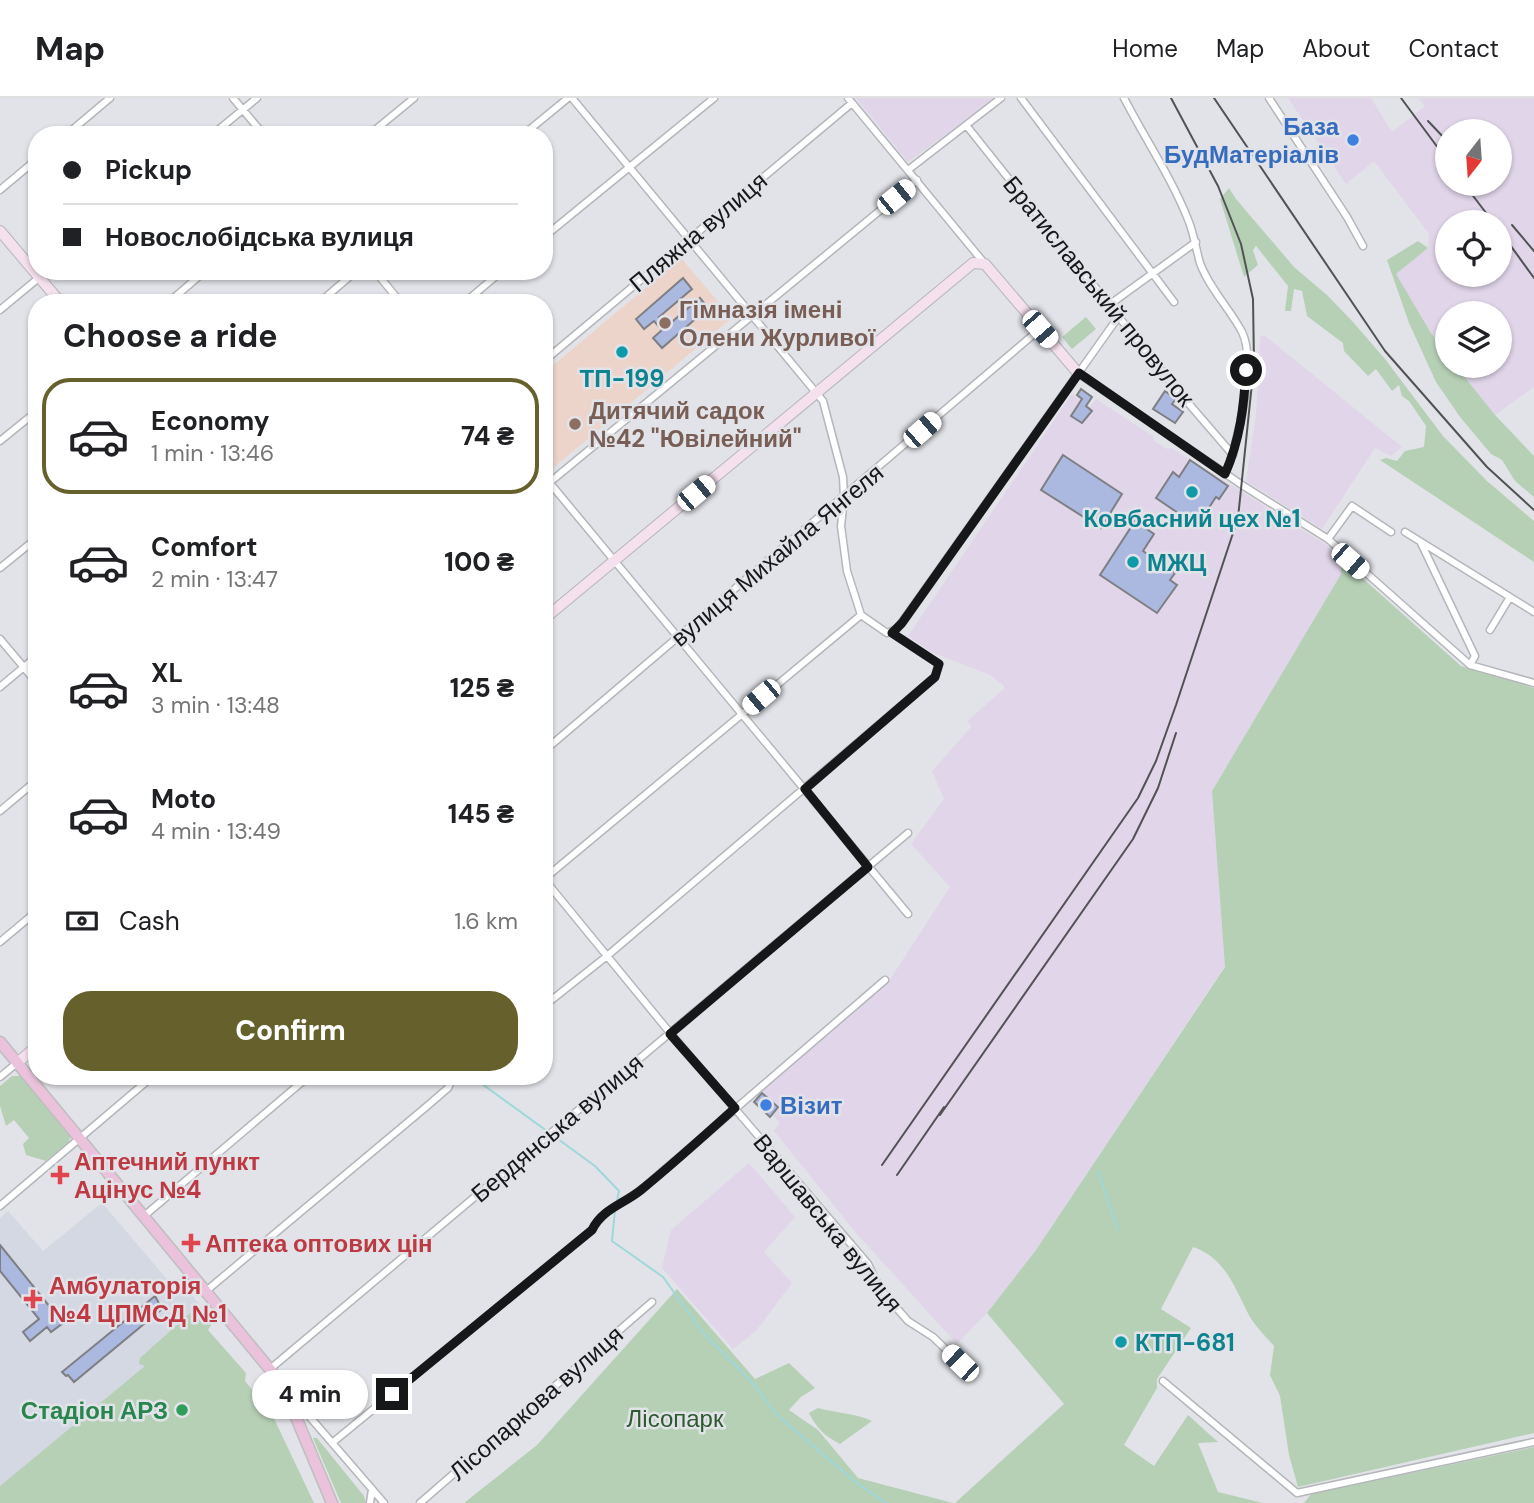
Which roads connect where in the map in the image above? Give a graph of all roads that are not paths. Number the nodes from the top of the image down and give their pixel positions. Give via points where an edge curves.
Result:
1 (110, 98) edge
2 (233, 98) edge
3 (257, 98) edge
4 (414, 98) edge
5 (570, 98) edge
6 (714, 98) edge
7 (1001, 98) edge
8 (1021, 98) edge
9 (1124, 98) edge
10 (1269, 98) edge
11 (850, 101) edge
12 (242, 110) junction
13 (966, 125) junction
14 (77, 126) edge
15 (223, 126) edge
16 (256, 126) edge
17 (380, 126) edge
18 (534, 126) edge
19 (28, 167) edge
20 (629, 167) junction
21 (908, 170) junction
22 (917, 180) junction
23 (0, 190) edge
24 (553, 229) edge
25 (0, 231) edge
26 (689, 240) junction
27 (1196, 242) junction
28 (1363, 246) dead end
29 (28, 259) edge
30 (985, 264) junction
31 (1151, 274) junction
32 (36, 280) edge
33 (195, 280) edge
34 (345, 280) edge
35 (382, 280) edge
36 (491, 280) edge
37 (178, 294) edge
38 (329, 294) edge
39 (393, 294) edge
40 (475, 294) edge
41 (1174, 302) dead end
42 (1110, 304) junction
43 (0, 310) edge
44 (752, 316) junction
45 (1119, 316) junction
46 (1040, 329) junction
47 (553, 353) edge
48 (1079, 373) junction
49 (818, 392) junction
50 (28, 419) edge
51 (0, 442) edge
52 (1233, 455) junction
53 (1225, 474) junction
54 (553, 480) edge
55 (553, 492) edge
56 (844, 498) junction
57 (1391, 532) dead end
58 (1405, 532) dead end
59 (1328, 539) junction
60 (1420, 541) junction
61 (28, 545) edge
62 (614, 560) junction
63 (0, 568) edge
64 (1510, 597) junction
65 (553, 611) edge
66 (1534, 612) edge
67 (861, 615) junction
68 (1490, 630) dead end
69 (892, 633) junction
70 (680, 637) junction
71 (0, 639) edge
72 (28, 663) edge
73 (1470, 665) junction
74 (23, 667) junction
75 (28, 673) edge
76 (1534, 683) edge
77 (0, 687) edge
78 (741, 714) junction
79 (553, 743) edge
80 (28, 788) edge
81 (805, 789) junction
82 (0, 811) edge
83 (908, 833) dead end
84 (868, 867) junction
85 (553, 871) edge
86 (553, 890) edge
87 (908, 914) dead end
88 (28, 919) edge
89 (0, 942) edge
90 (607, 956) junction
91 (885, 980) dead end
92 (553, 999) edge
93 (670, 1034) junction
94 (0, 1042) edge
95 (28, 1054) edge
96 (17, 1063) junction
97 (28, 1076) edge
98 (0, 1077) edge
99 (35, 1085) edge
100 (143, 1085) edge
101 (298, 1085) edge
102 (449, 1085) edge
103 (735, 1108) junction
104 (80, 1139) junction
105 (0, 1206) edge
106 (145, 1216) junction
107 (206, 1291) junction
108 (652, 1302) dead end
109 (960, 1363) dead end
110 (270, 1369) junction
111 (1163, 1381) dead end
112 (282, 1384) junction
113 (1534, 1441) edge
114 (332, 1444) junction
115 (372, 1489) junction
116 (1297, 1493) junction
117 (332, 1503) edge
118 (369, 1503) edge
119 (384, 1503) edge
120 (420, 1503) edge
121 (1296, 1503) edge

1 - 14 street
2 - 12 street
3 - 12 street
4 - 17 street
5 - 18 street
5 - 20 street
6 - 20 street
7 - 13 street
8 - 31 street
9 - 27 street via 1171,183
10 - 28 street
11 - 21 street
11 - 26 street, Пляжна вулиця
12 - 15 street
12 - 16 street
13 - 21 street
13 - 42 street, Братиславський провулок
19 - 23 street
20 - 24 street
20 - 26 street
21 - 22 street
22 - 30 street
22 - 44 street
25 - 29 street
26 - 44 street
26 - 47 street, Пляжна вулиця
27 - 31 street
27 - 52 street via 1201,265 1245,339 1244,409
30 - 46 street
30 - 49 street via 973,263
31 - 41 street
31 - 42 street
32 - 43 street
33 - 37 street
34 - 38 street
35 - 39 street
36 - 40 street
42 - 45 street, Братиславський провулок
44 - 49 street
44 - 54 street
45 - 48 street
45 - 52 street, Братиславський провулок
46 - 48 street
46 - 56 street, вулиця Михайла Янгеля
48 - 53 street
48 - 69 street
49 - 56 street via 837,448
49 - 62 street
50 - 51 street
52 - 53 street
53 - 59 street
55 - 62 street
56 - 67 street via 841,526 847,571
56 - 70 street, вулиця Михайла Янгеля
57 - 59 street via 1352,506
58 - 60 street
59 - 73 street
60 - 64 street
60 - 73 street via 1475,656
61 - 63 street
62 - 65 street
62 - 70 street
64 - 66 street
64 - 68 street
67 - 69 street
67 - 78 street
69 - 81 street via 939,664 935,677
70 - 78 street
70 - 79 street, вулиця Михайла Янгеля
71 - 74 street
72 - 74 street
73 - 76 street
74 - 75 street
74 - 77 street
78 - 81 street
78 - 85 street
80 - 82 street
81 - 84 street
81 - 90 street
83 - 84 street, Бердянська вулиця
84 - 87 street
84 - 93 street, Бердянська вулиця
86 - 90 street, Варшавська вулиця
88 - 89 street
90 - 92 street
90 - 93 street, Варшавська вулиця
91 - 103 street
93 - 103 street, Варшавська вулиця
93 - 110 street, Бердянська вулиця
94 - 96 main road
95 - 96 street
96 - 97 main road
96 - 98 street
99 - 104 main road
100 - 104 street
101 - 106 street
102 - 107 street
103 - 109 street, Варшавська вулиця via 867,1264 894,1306
103 - 114 street
104 - 105 street
104 - 106 main road
106 - 107 main road
107 - 110 main road
108 - 120 street, Лісопаркова вулиця
110 - 112 main road
111 - 116 street
112 - 114 street
112 - 117 main road
113 - 116 street
114 - 115 street
115 - 118 street
115 - 119 street
116 - 121 street

